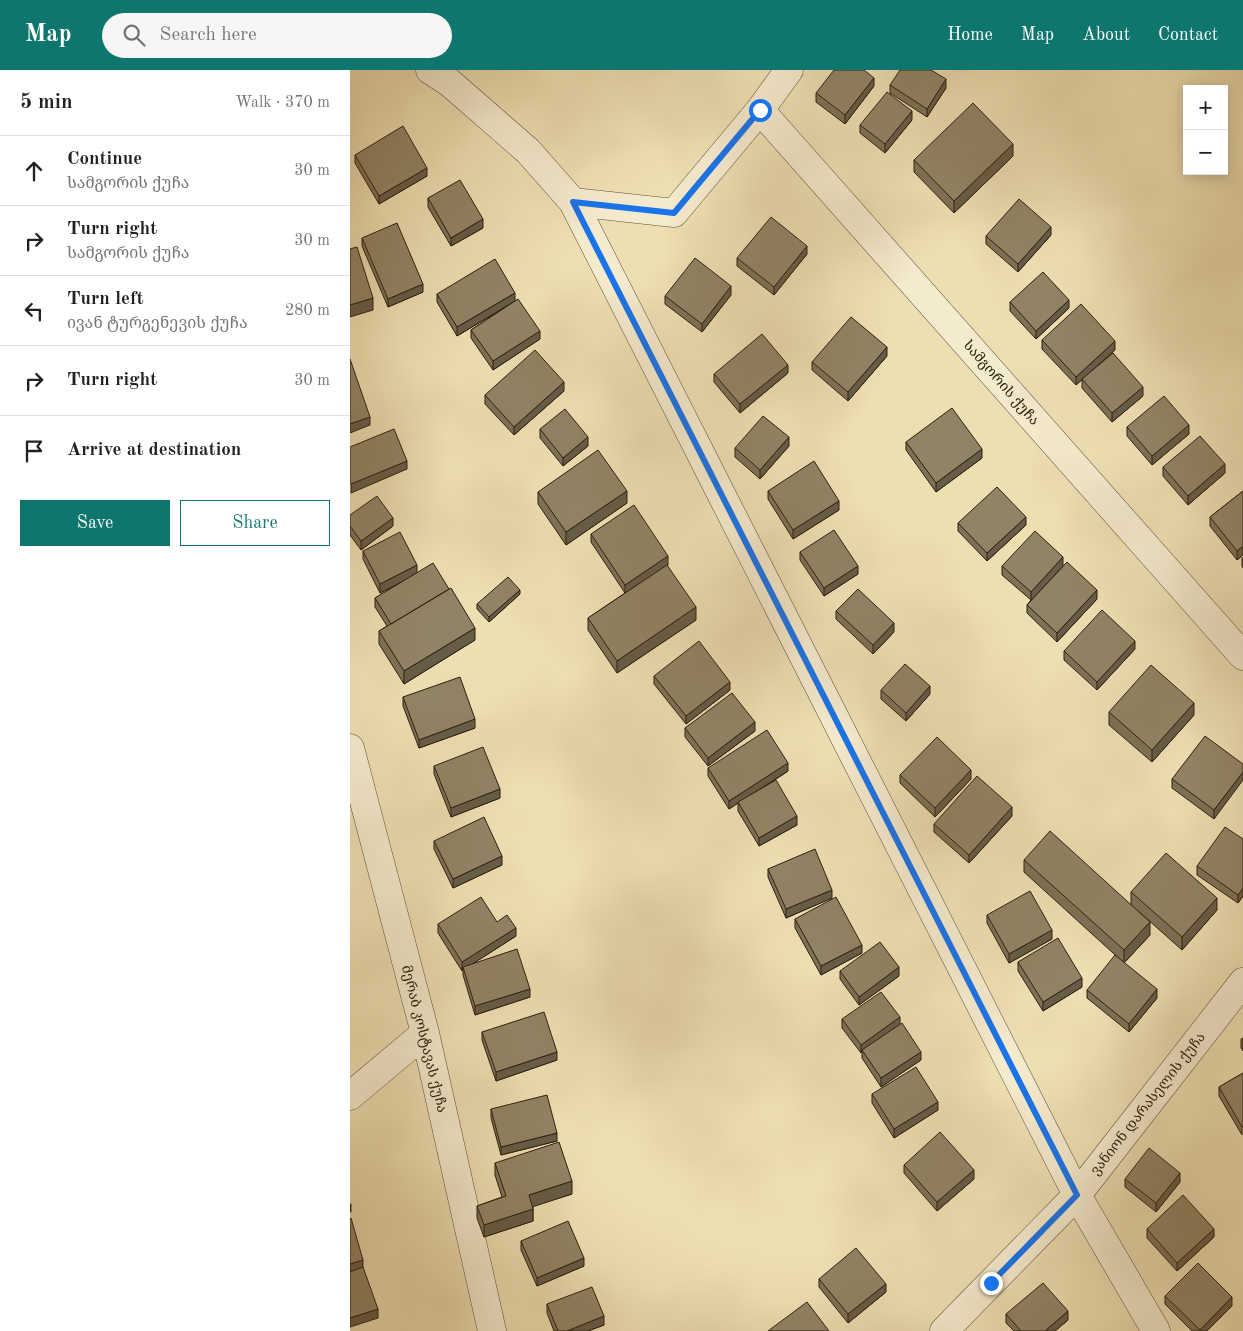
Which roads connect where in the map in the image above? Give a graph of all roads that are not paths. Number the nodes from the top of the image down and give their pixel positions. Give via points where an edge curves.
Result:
1 (430, 70) edge
2 (789, 70) edge
3 (760, 110) junction
4 (573, 202) junction
5 (1243, 656) edge
6 (350, 748) edge
7 (1243, 982) edge
8 (424, 1033) junction
9 (350, 1096) edge
10 (1077, 1195) junction
11 (492, 1331) edge
12 (944, 1331) edge
13 (1156, 1331) edge

1 - 4 street via 450,83 528,152
2 - 3 street
3 - 4 street via 674,213
3 - 5 street, სამგორის ქუჩა
4 - 10 street
6 - 8 street, მერაბ კოსტავას ქუჩა
7 - 10 street, ვანიონ დარასელის ქუჩა
8 - 9 street
8 - 11 street, მერაბ კოსტავას ქუჩა
10 - 12 street, ვანიონ დარასელის ქუჩა
10 - 13 street

